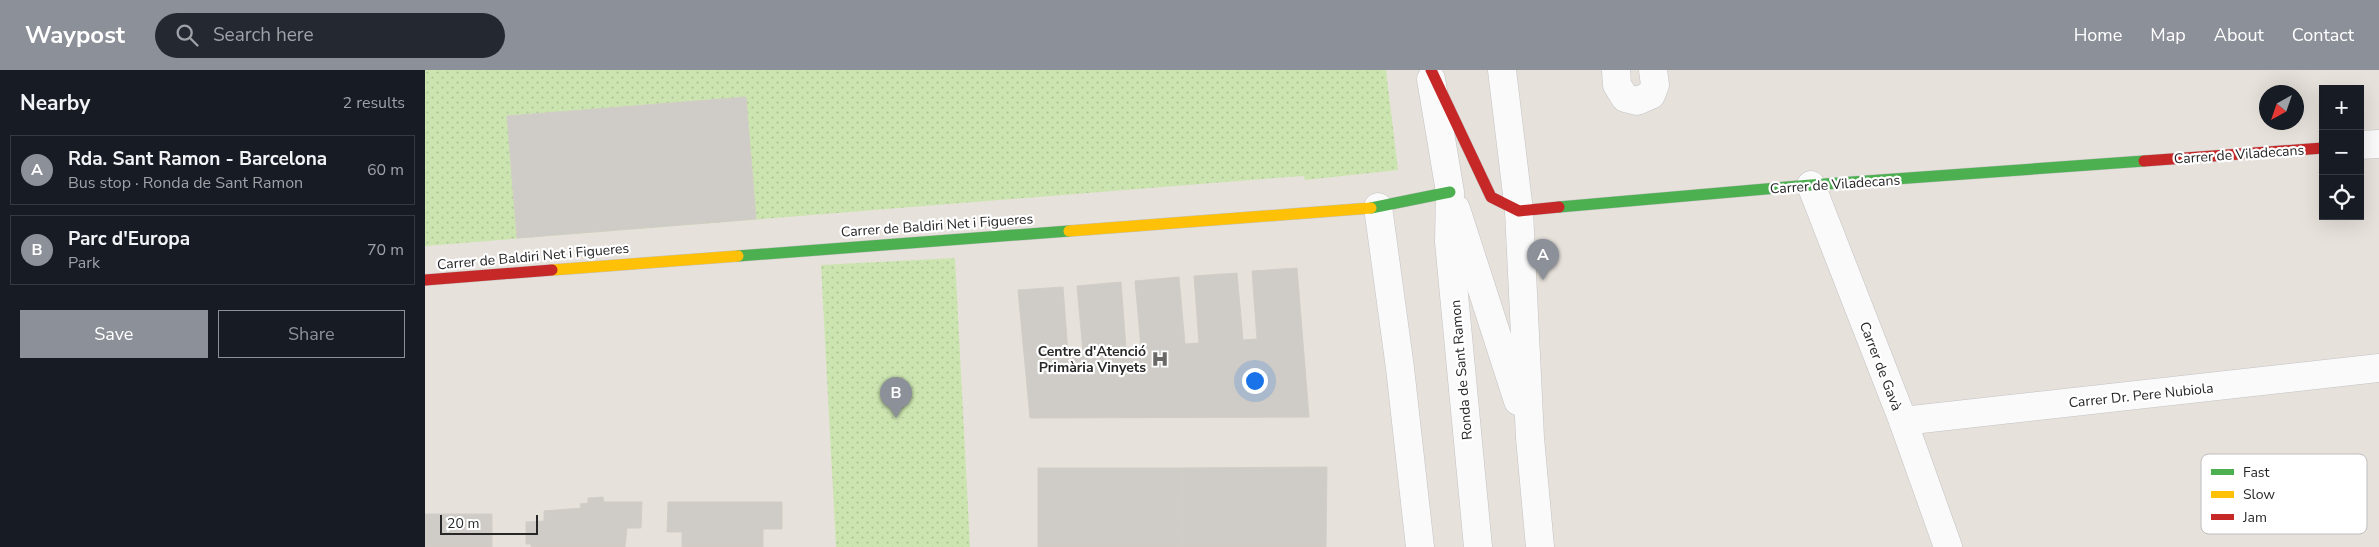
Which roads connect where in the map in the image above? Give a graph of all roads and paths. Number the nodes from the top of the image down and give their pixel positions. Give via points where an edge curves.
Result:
1 (1430, 70) edge
2 (1502, 70) edge
3 (1616, 70) edge
4 (1653, 70) edge
5 (2379, 144) edge
6 (2364, 146) edge
7 (2319, 148) edge
8 (1811, 186) junction
9 (1450, 192) junction
10 (1378, 208) junction
11 (1519, 211) junction
12 (425, 280) edge
13 (2379, 368) edge
14 (1903, 421) junction
15 (1529, 438) junction
16 (1420, 547) edge
17 (1478, 547) edge
18 (1540, 547) edge
19 (1948, 547) edge

1 - 9 street, Ronda de Sant Ramon
1 - 11 street, Carrer de Viladecans via 1491,198
2 - 11 street, Ronda de Sant Ramon
3 - 4 street via 1617,85 1625,98 1637,101 1651,95 1655,85
5 - 6 street
7 - 8 street, Carrer de Viladecans
8 - 11 street, Carrer de Viladecans
8 - 14 street, Carrer de Gavà
9 - 10 street, Carrer de Baldiri Net i Figueres
9 - 15 street, Ronda de Sant Ramon
9 - 17 street, Ronda de Sant Ramon via 1449,242
10 - 12 street, Carrer de Baldiri Net i Figueres
10 - 16 street
11 - 15 street, Ronda de Sant Ramon
13 - 14 street, Carrer Dr. Pere Nubiola
14 - 19 street, Carrer de Gavà
15 - 18 street, Ronda de Sant Ramon

